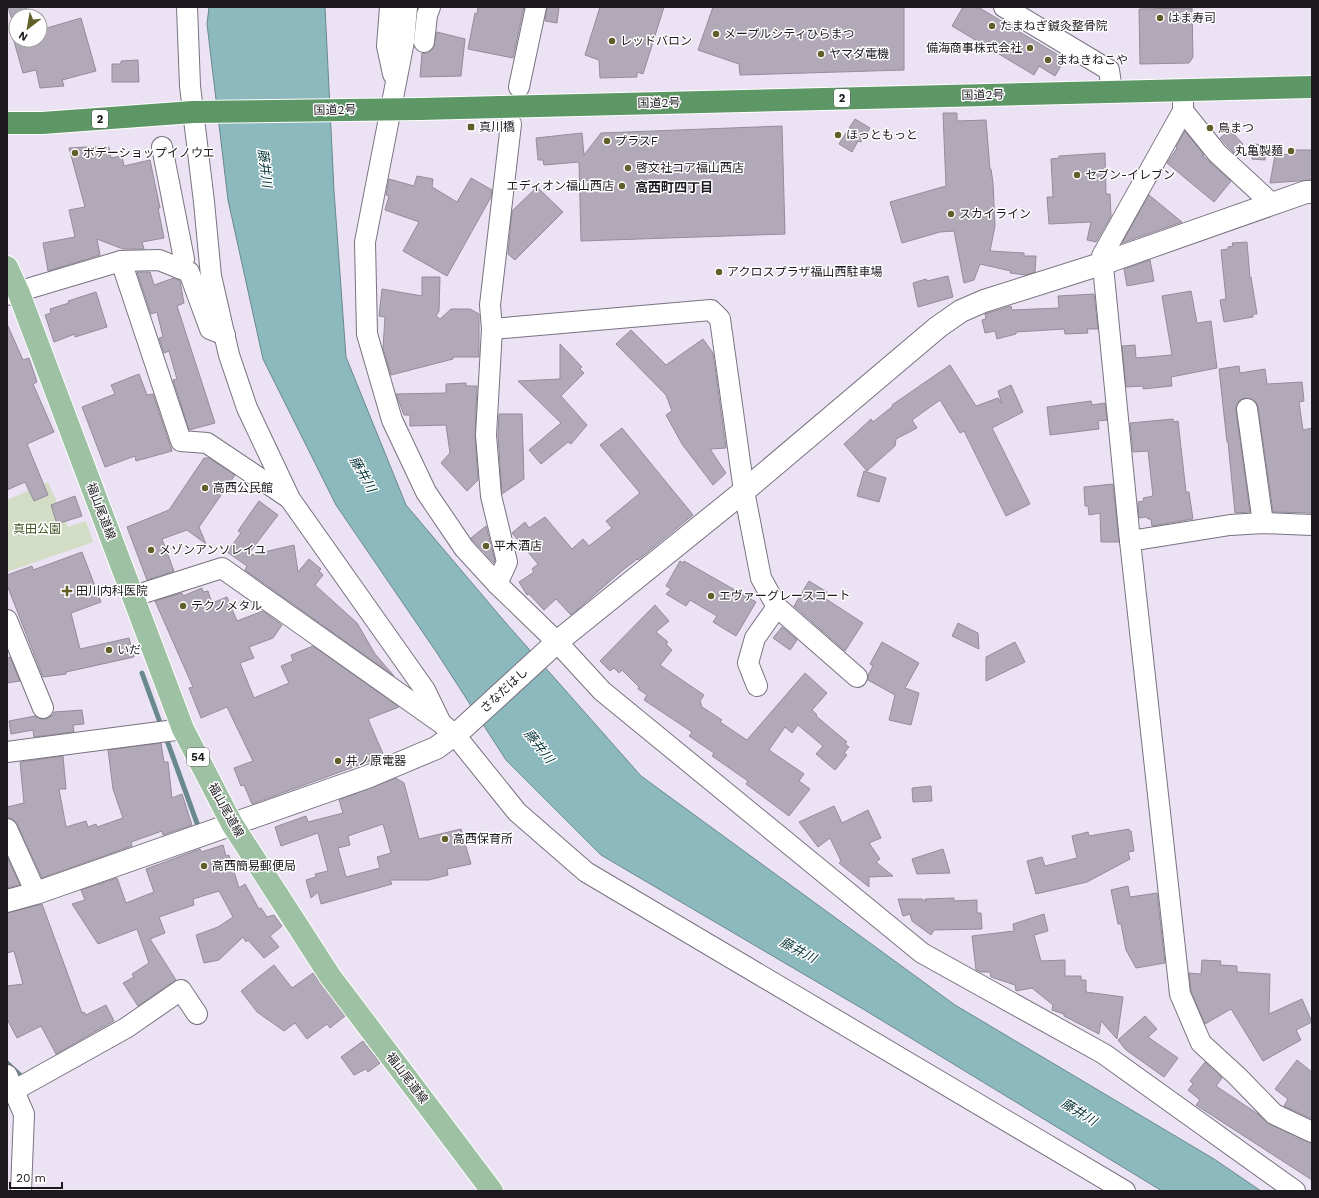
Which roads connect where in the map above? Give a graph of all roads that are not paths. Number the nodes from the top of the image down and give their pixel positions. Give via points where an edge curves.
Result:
1 (187, 7) edge
2 (536, 7) edge
3 (1004, 7) edge
4 (401, 10) edge
5 (429, 11) edge
6 (424, 42) dead end
7 (518, 87) dead end
8 (1312, 87) edge
9 (1112, 91) junction
10 (1183, 101) junction
11 (382, 109) junction
12 (193, 112) junction
13 (7, 123) edge
14 (511, 124) dead end
15 (162, 147) dead end
16 (1312, 192) edge
17 (1272, 204) junction
18 (121, 261) junction
19 (1104, 263) junction
20 (7, 268) edge
21 (179, 268) junction
22 (12, 293) edge
23 (492, 329) junction
24 (225, 335) junction
25 (1247, 409) dead end
26 (276, 483) junction
27 (744, 491) junction
28 (1264, 523) junction
29 (1312, 525) edge
30 (1130, 541) junction
31 (497, 584) junction
32 (134, 596) junction
33 (777, 607) junction
34 (7, 620) edge
35 (552, 646) junction
36 (857, 677) dead end
37 (758, 686) dead end
38 (43, 708) dead end
39 (183, 729) junction
40 (452, 730) junction
41 (7, 752) edge
42 (232, 824) junction
43 (7, 829) edge
44 (36, 893) junction
45 (7, 901) edge
46 (197, 1014) dead end
47 (10, 1083) edge
48 (1312, 1132) edge
49 (21, 1191) edge
50 (492, 1191) edge
51 (1125, 1191) edge
52 (1295, 1191) edge

1 - 12 street
2 - 7 street
3 - 9 street via 1109,70
4 - 5 street
4 - 11 street via 404,41 394,85
5 - 6 street
8 - 10 highway, 国道2号 / 2
9 - 10 highway, 国道2号 / 2
9 - 11 highway, 国道2号 / 2
10 - 17 street via 1217,153
10 - 19 street via 1102,256
11 - 12 highway, 国道2号 / 2
11 - 31 street via 365,242 367,334 392,420 426,492 464,548
12 - 13 highway, 国道2号 / 2 via 42,123
12 - 24 street via 211,276
14 - 23 street via 490,305
15 - 21 street via 184,259
16 - 17 street, さなだはし
17 - 19 street, さなだはし
18 - 21 street via 159,260
18 - 22 street
18 - 26 street via 181,441 207,443
19 - 27 street, さなだはし via 984,301 961,312 938,327
19 - 30 street
20 - 22 main road, 福山尾道線 / 54
21 - 24 street via 189,272 210,329
22 - 32 main road, 福山尾道線 / 54
23 - 27 street via 711,310 720,319
23 - 31 street via 486,435 491,496 507,562
24 - 26 street via 247,408
25 - 28 street
26 - 40 street via 290,499
27 - 33 street via 761,578
27 - 35 street, さなだはし
28 - 29 street
28 - 30 street via 1230,525
30 - 48 street via 1180,994 1201,1043 1274,1114
31 - 35 street
32 - 39 main road, 福山尾道線 / 54
32 - 40 street via 222,568
33 - 36 street
33 - 37 street via 755,638 748,663
34 - 38 street
35 - 40 street, さなだはし
35 - 52 street via 602,691 922,953 1104,1054
39 - 41 street
39 - 42 main road, 福山尾道線 / 54
40 - 42 street, さなだはし via 436,748 367,777
40 - 51 street via 517,812 586,872
42 - 44 street, さなだはし
42 - 50 main road, 福山尾道線 / 54 via 330,976
43 - 44 street
44 - 45 street, さなだはし
46 - 47 street via 181,990 126,1028
47 - 49 street via 24,1114

